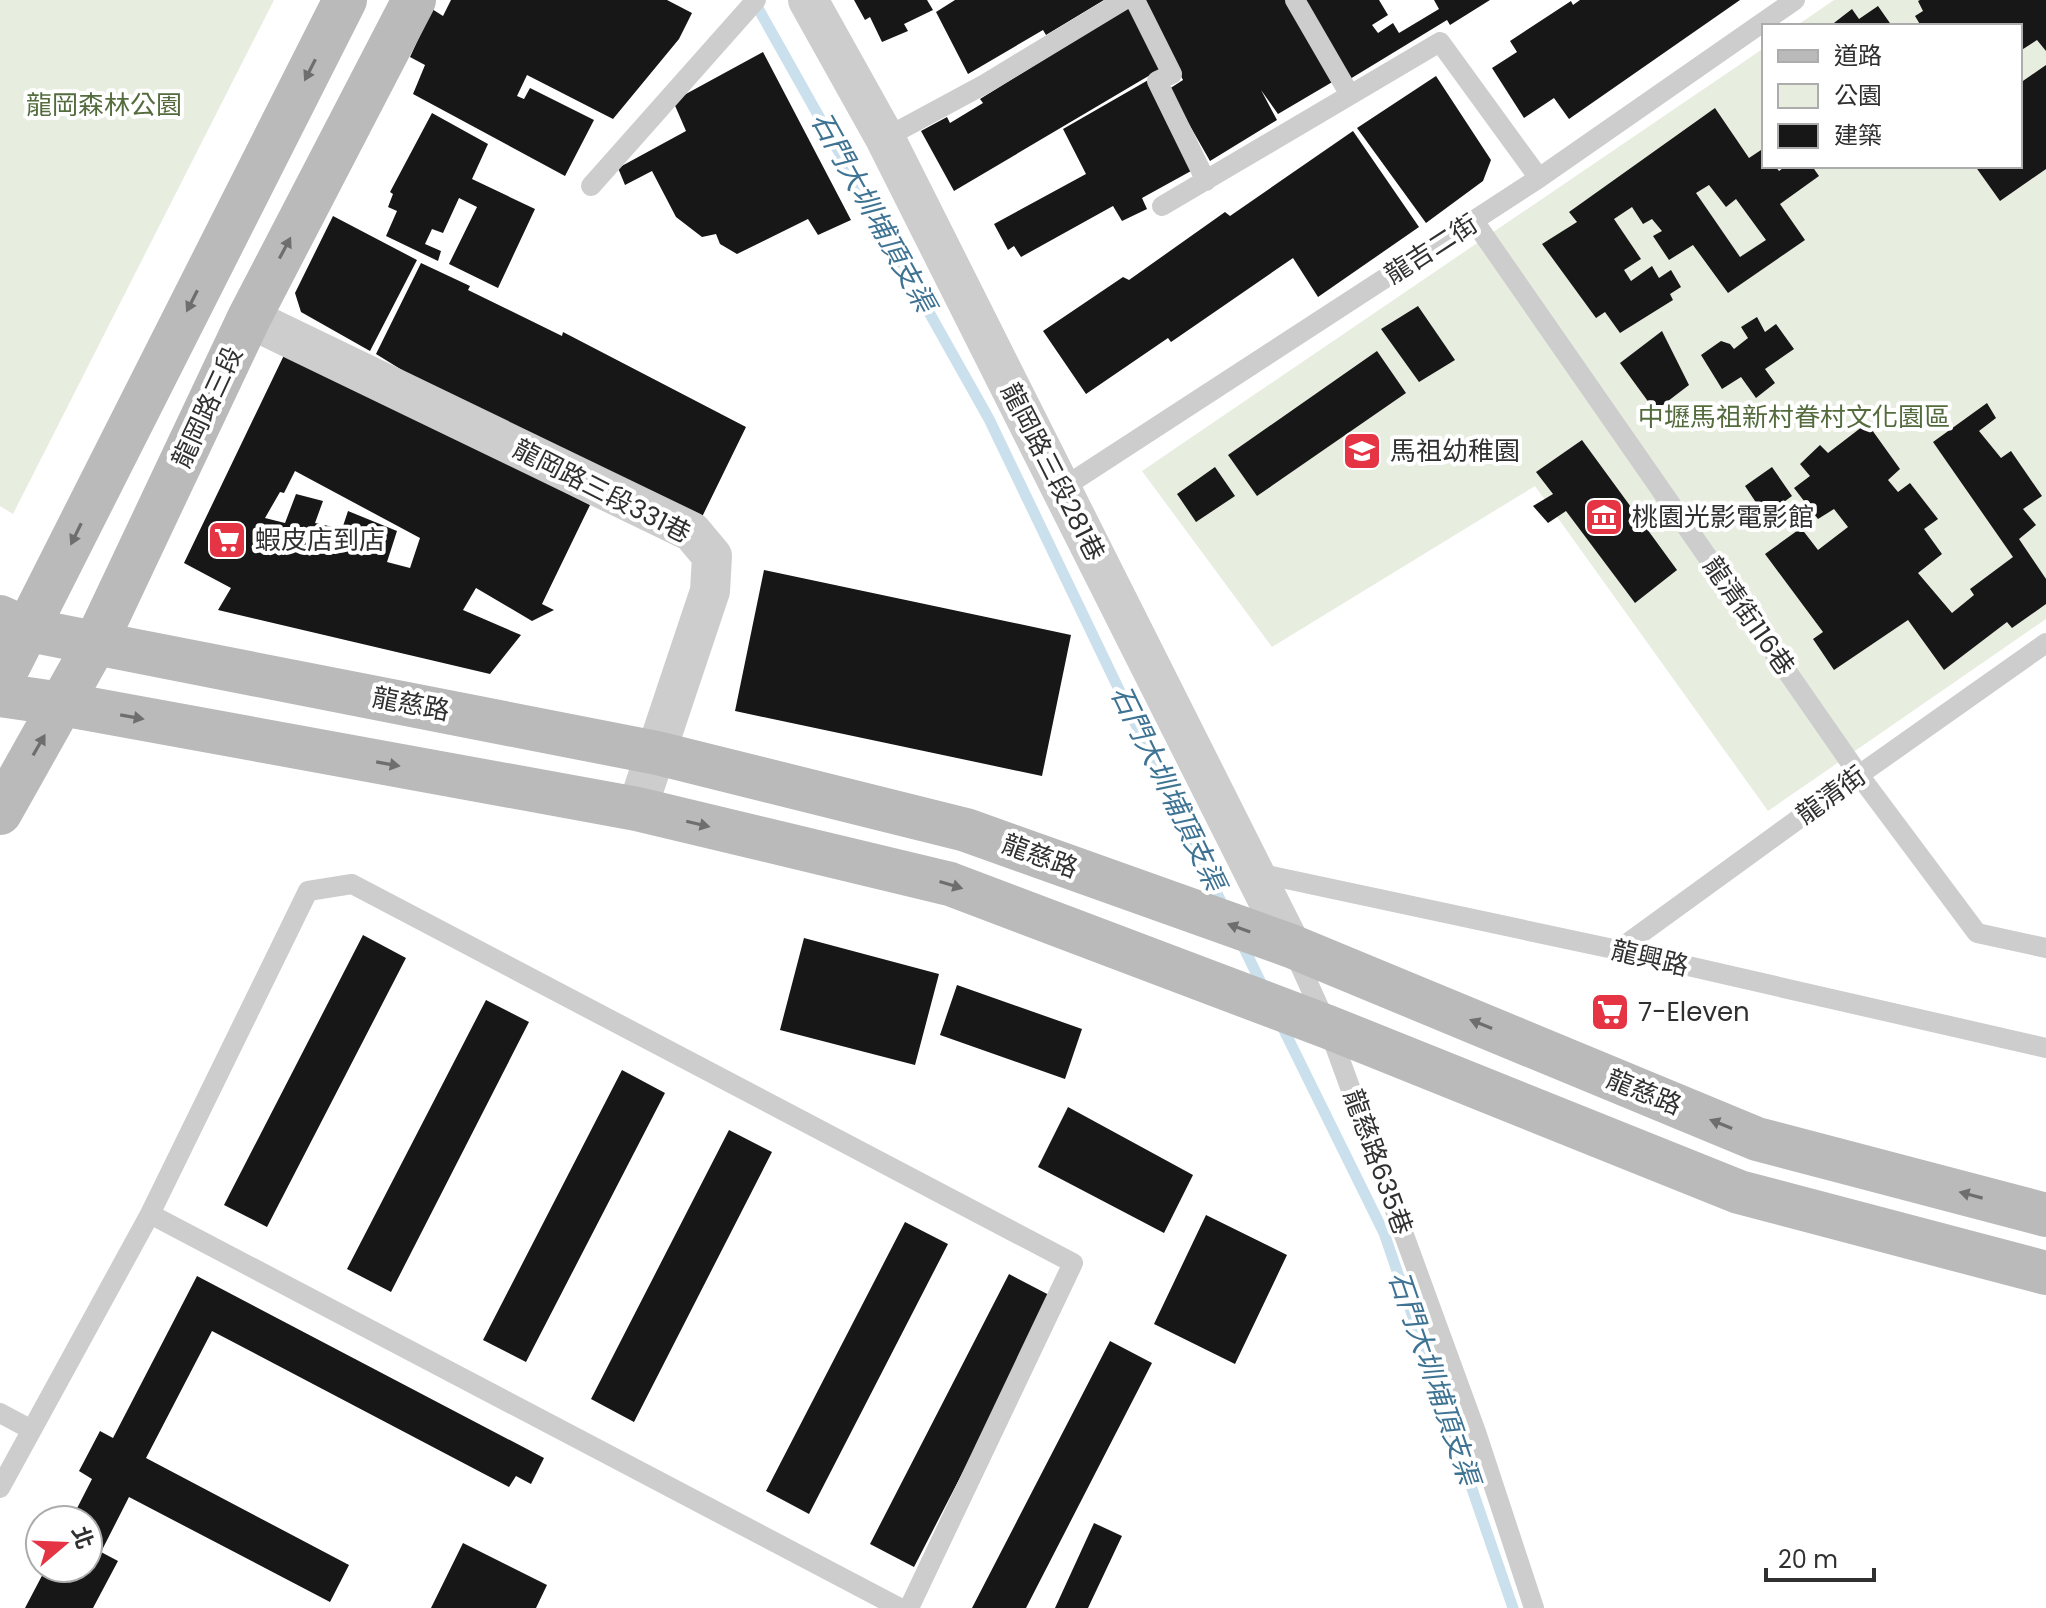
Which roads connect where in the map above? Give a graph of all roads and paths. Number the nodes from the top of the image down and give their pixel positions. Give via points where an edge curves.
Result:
1 (345, 0) edge
2 (414, 0) edge
3 (756, 0) edge
4 (808, 0) edge
5 (1124, 0) edge
6 (1135, 0) edge
7 (1295, 0) edge
8 (1795, 0) edge
9 (1350, 95) junction
10 (885, 138) junction
11 (1539, 178) junction
12 (1206, 181) junction
13 (591, 186) dead end
14 (1162, 206) dead end
15 (1474, 221) junction
16 (249, 318) junction
17 (1061, 489) junction
18 (14, 623) edge
19 (96, 642) junction
20 (2046, 643) edge
21 (0, 683) edge
22 (0, 695) edge
23 (62, 704) junction
24 (657, 753) junction
25 (1859, 775) junction
26 (637, 809) junction
27 (0, 813) edge
28 (1253, 872) junction
29 (1291, 946) junction
30 (2046, 948) edge
31 (1618, 950) junction
32 (1328, 1027) junction
33 (2046, 1048) edge
34 (150, 1214) junction
35 (2046, 1215) edge
36 (2046, 1273) edge
37 (0, 1413) edge
38 (30, 1429) junction
39 (0, 1488) edge
40 (900, 1608) edge
41 (909, 1608) edge
42 (1534, 1608) edge

1 -> 18 street via 177,329
16 -> 2 street, 龍岡路三段
3 - 13 lane
4 - 10 street, 龍岡路三段281巷
5 - 10 lane
6 - 12 lane via 1172,74 1157,81
7 - 9 lane
8 - 11 lane, 龍吉二街
9 - 11 lane via 1440,42
9 - 12 lane
10 - 17 street, 龍岡路三段281巷
11 - 15 lane, 龍吉二街
12 - 14 lane
15 - 17 lane, 龍吉二街
15 - 25 lane, 龍清街116巷
16 - 19 street, 龍岡路三段
16 - 24 street, 龍岡路三段331巷 via 692,532 712,556 710,591
17 - 28 street, 龍岡路三段281巷
18 - 19 street, 龍慈路
18 - 21 street
19 - 23 street, 龍岡路三段
19 - 24 street, 龍慈路
20 - 25 lane, 龍清街
22 - 23 street
23 -> 26 street
27 -> 23 street, 龍岡路三段
24 - 26 street, 龍岡路三段331巷
29 -> 24 street, 龍慈路 via 966,830
25 - 30 lane, 龍清街116巷 via 1977,933
25 - 31 lane, 龍清街
26 -> 32 street via 950,884
28 - 29 street, 龍岡路三段281巷
28 - 31 lane, 龍興路
29 - 32 lane, 龍慈路635巷
35 -> 29 street, 龍慈路 via 1757,1139
31 - 33 lane, 龍興路
32 - 36 street via 1739,1192
32 - 42 lane, 龍慈路635巷 via 1476,1432
34 - 38 lane
34 - 40 lane
34 - 41 lane via 308,891 352,884 1073,1263
37 - 38 lane
38 - 39 lane

